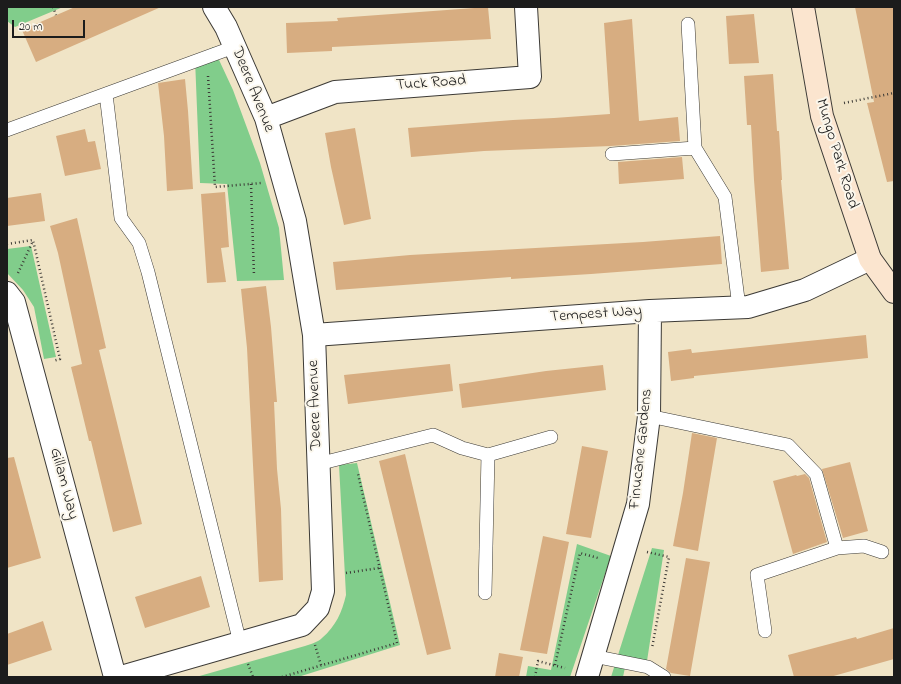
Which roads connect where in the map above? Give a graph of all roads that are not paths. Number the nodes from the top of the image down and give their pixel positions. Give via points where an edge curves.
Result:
1 (214, 7) edge
2 (526, 7) edge
3 (803, 7) edge
4 (688, 24) dead end
5 (234, 47) junction
6 (106, 94) junction
7 (266, 118) junction
8 (7, 130) edge
9 (695, 148) junction
10 (612, 154) dead end
11 (870, 259) junction
12 (894, 292) edge
13 (7, 293) edge
14 (738, 307) junction
15 (650, 311) junction
16 (314, 335) junction
17 (649, 416) junction
18 (551, 437) dead end
19 (488, 455) junction
20 (318, 464) junction
21 (837, 548) junction
22 (882, 552) dead end
23 (485, 593) dead end
24 (765, 631) dead end
25 (240, 643) junction
26 (589, 669) edge
27 (116, 677) edge
28 (121, 677) edge
29 (664, 677) edge

1 - 5 street, Deere Avenue
2 - 7 street, Tuck Road via 530,77 335,92
3 - 11 street, Mungo Park Road via 822,116
4 - 9 lane
5 - 6 lane
5 - 7 street, Deere Avenue
6 - 8 lane
6 - 25 lane via 121,218 139,243 148,272
7 - 16 street, Deere Avenue via 295,221
9 - 10 lane
9 - 14 lane via 724,196
11 - 12 street, Mungo Park Road
11 - 14 street, Tempest Way via 805,290 748,307
13 - 27 street, Gillam Way via 14,302
14 - 15 street, Tempest Way
15 - 16 street, Tempest Way
15 - 17 street, Finucane Gardens
16 - 20 street, Deere Avenue
17 - 21 lane via 788,445 816,474
17 - 26 street, Finucane Gardens via 638,504
18 - 19 lane
19 - 20 lane via 462,448 433,435
19 - 23 lane
20 - 25 street, Deere Avenue via 323,577 323,591 318,608 302,625
21 - 22 lane via 864,546
21 - 24 lane via 757,575
25 - 28 street, Deere Avenue
26 - 29 lane via 648,668

